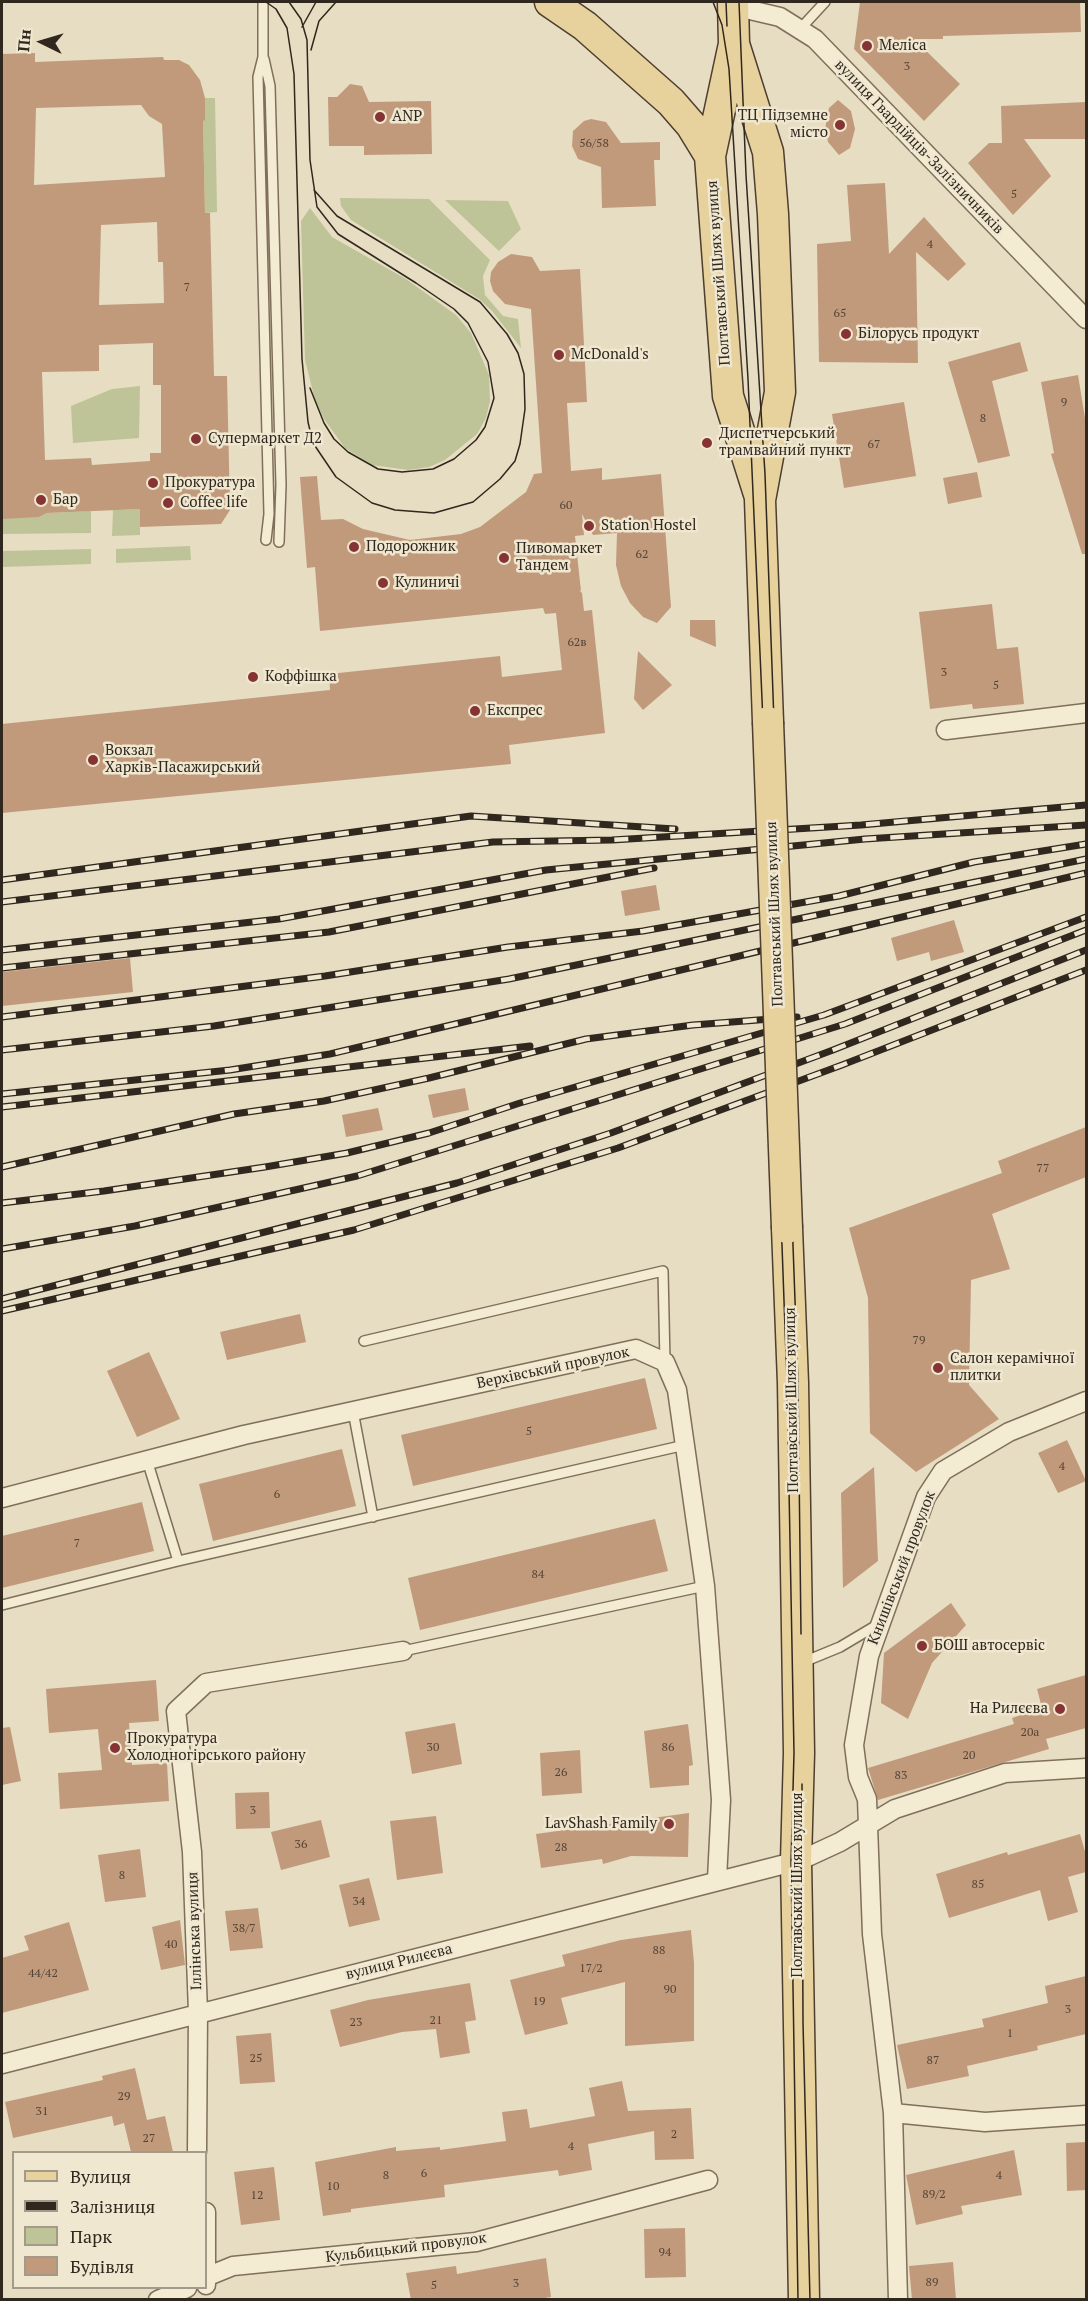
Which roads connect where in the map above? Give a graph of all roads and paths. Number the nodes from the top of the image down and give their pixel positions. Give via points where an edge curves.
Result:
1 (263, 2) edge
2 (550, 2) edge
3 (825, 2) edge
4 (733, 4) edge
5 (801, 28) junction
6 (734, 44) junction
7 (263, 57) junction
8 (710, 156) junction
9 (1086, 319) edge
10 (760, 500) junction
11 (266, 540) dead end
12 (279, 542) dead end
13 (1086, 713) edge
14 (946, 730) dead end
15 (364, 1341) dead end
16 (665, 1362) junction
17 (1086, 1401) edge
18 (353, 1411) junction
19 (685, 1445) junction
20 (147, 1460) junction
21 (2, 1498) edge
22 (373, 1517) junction
23 (178, 1562) junction
24 (705, 1586) junction
25 (2, 1605) edge
26 (879, 1624) junction
27 (403, 1651) joint
28 (796, 1666) junction
29 (1086, 1768) edge
30 (870, 1824) junction
31 (796, 1861) junction
32 (717, 1879) junction
33 (198, 2012) junction
34 (2, 2064) edge
35 (893, 2113) junction
36 (1086, 2115) edge
37 (197, 2151) edge
38 (708, 2180) dead end
39 (207, 2280) edge
40 (185, 2289) edge
41 (158, 2300) edge
42 (804, 2300) edge
43 (897, 2300) edge

1 - 7 lane
2 - 8 main road via 585,26 671,102
3 - 5 lane
4 - 5 street, вулиця Гвардійців-Залізничників via 780,17
4 - 6 main road, Полтавський Шлях вулиця
5 - 9 street, вулиця Гвардійців-Залізничників
6 - 8 main road, Полтавський Шлях вулиця
6 - 10 main road, Полтавський Шлях вулиця via 768,152 771,174 780,392
7 - 11 lane via 258,77 269,514
7 - 12 lane via 270,86 281,485
8 - 10 main road, Полтавський Шлях вулиця via 728,396
10 - 28 main road, Полтавський Шлях вулиця, bridge via 793,1383
13 - 14 street
15 - 16 lane via 663,1271
16 - 18 street, Верхівський провулок via 636,1349
16 - 19 street via 677,1390
17 - 26 street, Книшівський провулок via 1009,1432 943,1471 926,1497
18 - 20 street, Верхівський провулок
18 - 22 lane
19 - 22 lane
19 - 24 street
20 - 21 street, Верхівський провулок
20 - 23 lane
22 - 23 lane
23 - 25 lane
24 - 27 lane
24 - 32 street via 721,1800
26 - 28 lane
26 - 30 street, Книшівський провулок via 868,1656 854,1745
27 - 33 street, Іллінська вулиця via 206,1683 176,1711 192,1852
28 - 31 main road, Полтавський Шлях вулиця
29 - 30 street, вулиця Рилєєва via 1005,1773 895,1809
30 - 31 street, вулиця Рилєєва
30 - 35 street, Книшівський провулок via 872,1934
31 - 32 street, вулиця Рилєєва
31 - 42 main road, Полтавський Шлях вулиця
32 - 33 street, вулиця Рилєєва
33 - 34 street, вулиця Рилєєва
33 - 37 street, Іллінська вулиця
35 - 36 street via 986,2122
35 - 43 street, Книшівський провулок
38 - 39 street, Кульбицький провулок via 476,2242 233,2266
40 - 41 street

